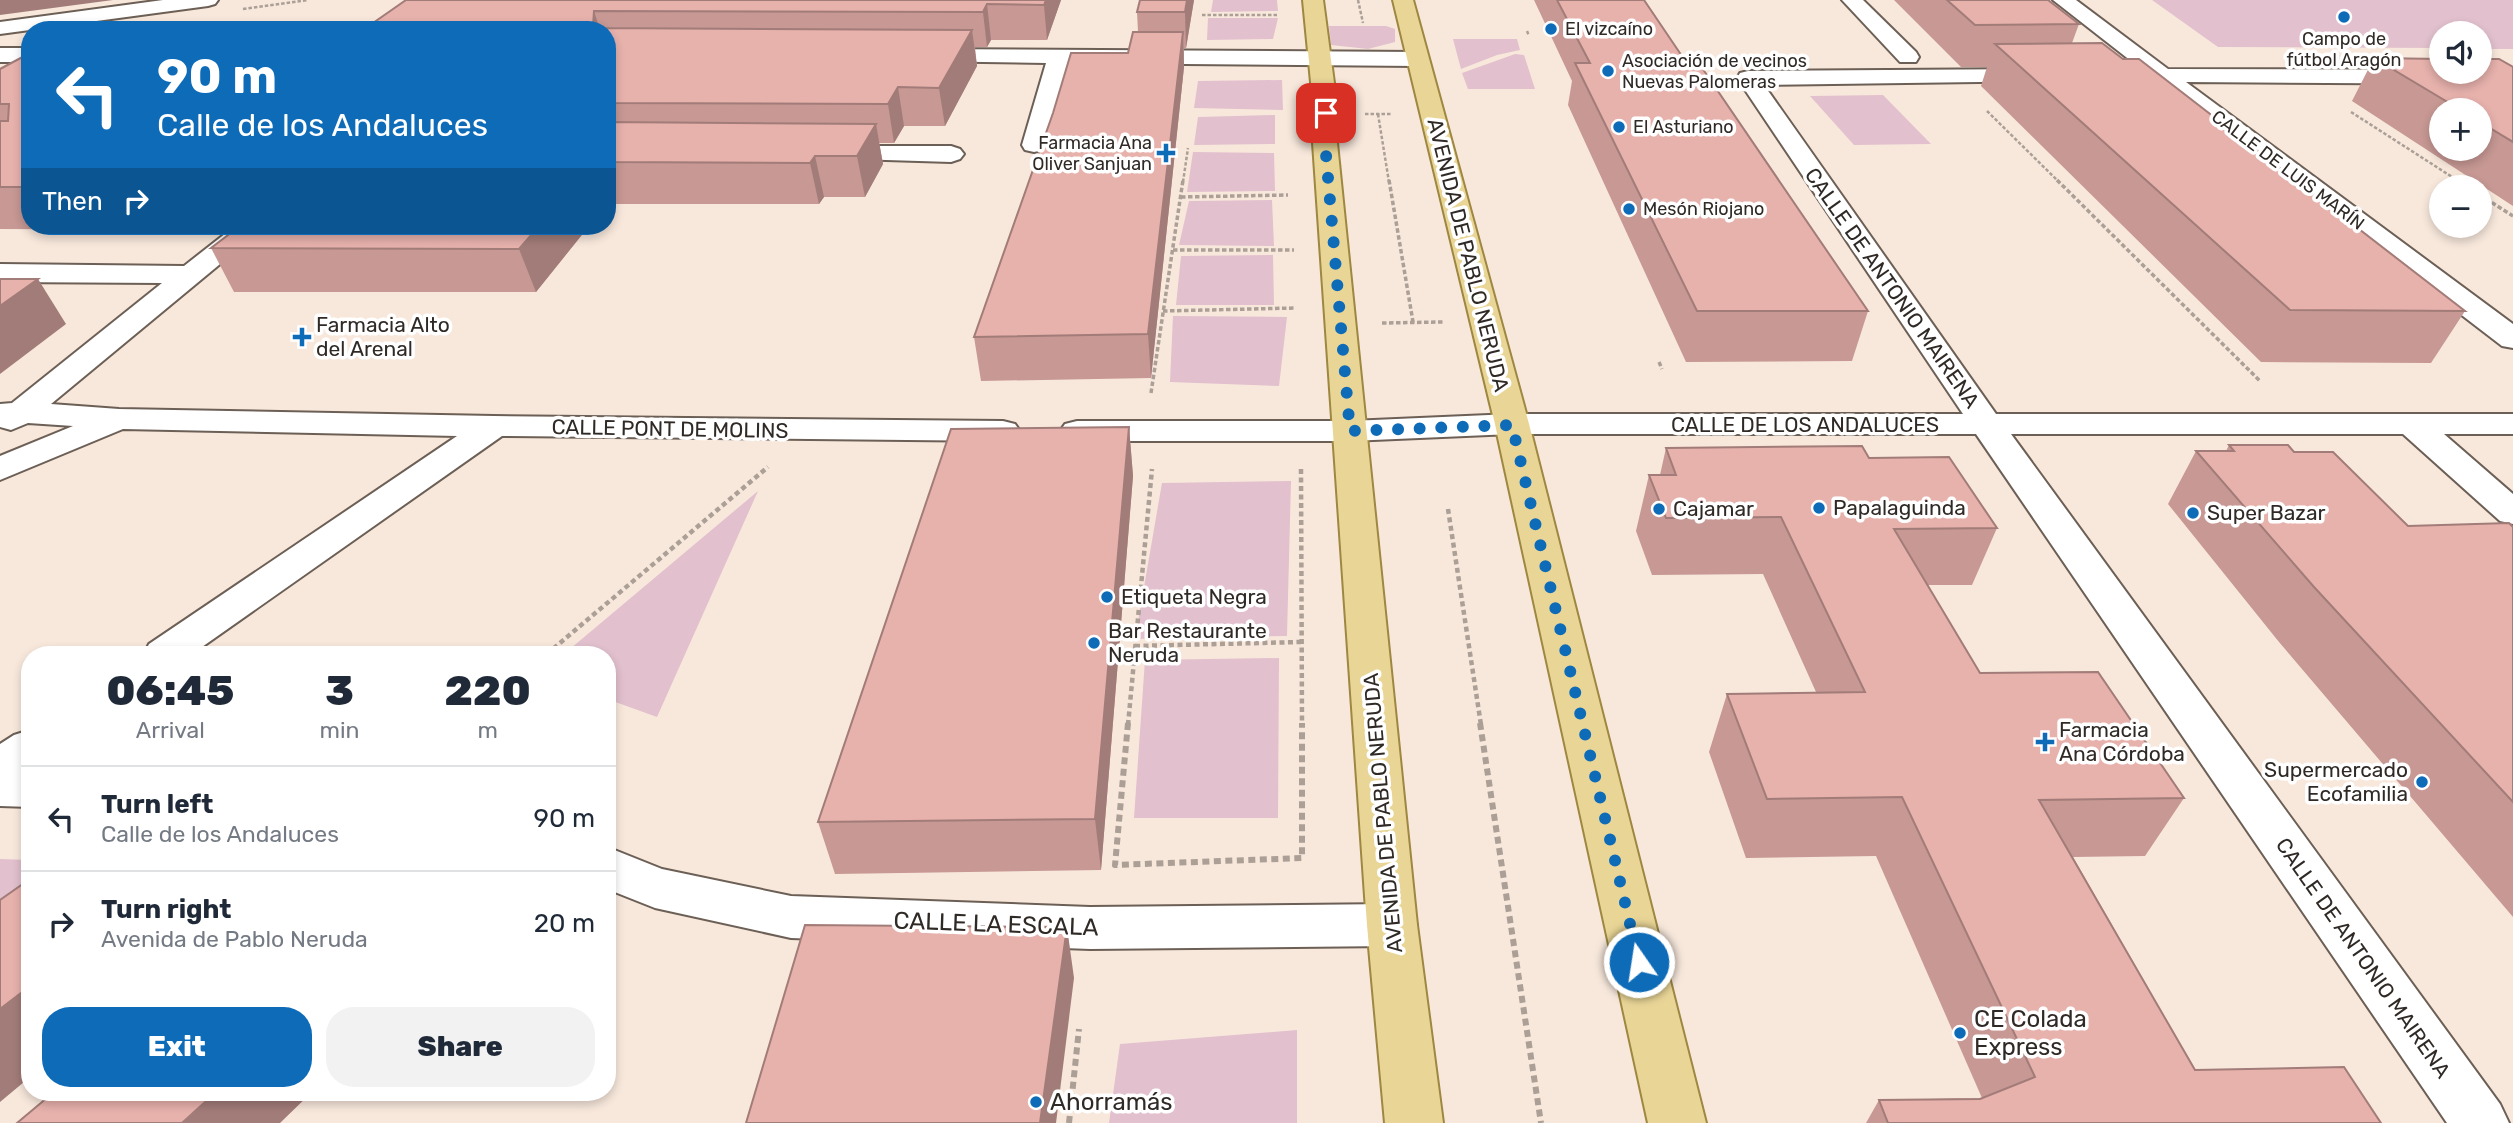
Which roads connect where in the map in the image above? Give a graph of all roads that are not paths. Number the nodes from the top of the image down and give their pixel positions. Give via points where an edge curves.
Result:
1 (208, 0) edge
2 (1312, 0) edge
3 (1403, 0) edge
4 (1852, 0) edge
5 (2063, 0) edge
6 (103, 14) junction
7 (52, 21) edge
8 (78, 21) edge
9 (21, 25) edge
10 (0, 28) edge
11 (0, 34) edge
12 (21, 43) edge
13 (21, 48) edge
14 (0, 55) edge
15 (897, 56) edge
16 (1059, 56) junction
17 (1320, 57) junction
18 (1908, 57) dead end
19 (1417, 59) junction
20 (2510, 73) edge
21 (2162, 75) junction
22 (1034, 145) dead end
23 (800, 153) edge
24 (951, 154) dead end
25 (241, 235) edge
26 (0, 273) edge
27 (191, 275) junction
28 (2513, 339) edge
29 (6, 419) edge
30 (120, 419) junction
31 (1512, 425) junction
32 (1986, 425) junction
33 (2413, 425) junction
34 (2513, 425) edge
35 (494, 426) junction
36 (1350, 431) junction
37 (0, 469) edge
38 (2513, 513) edge
39 (176, 646) edge
40 (21, 753) edge
41 (0, 767) edge
42 (0, 788) edge
43 (21, 789) edge
44 (616, 871) edge
45 (1392, 925) junction
46 (1414, 1123) edge
47 (1677, 1123) edge
48 (2480, 1123) edge

1 - 6 street
2 - 17 main road, AVENIDA DE PABLO NERUDA
3 - 19 main road, AVENIDA DE PABLO NERUDA
4 - 18 street
5 - 21 street, CALLE DE LUIS MARÍN
6 - 7 street
6 - 8 street
9 - 10 street
11 - 12 street
13 - 14 street
15 - 16 street
16 - 17 street
16 - 22 street
17 - 19 street
17 - 36 main road, AVENIDA DE PABLO NERUDA
19 - 31 main road, AVENIDA DE PABLO NERUDA
20 - 21 street, CALLE DE ANTONIO MAIRENA via 2498,77
21 - 28 street, CALLE DE LUIS MARÍN
21 - 32 street, CALLE DE ANTONIO MAIRENA via 1748,78
23 - 24 street
25 - 27 street
26 - 27 street
27 - 29 street
29 - 30 street
30 - 35 street, CALLE PONT DE MOLINS
30 - 37 street, CALLE PONT DE MOLINS
31 - 32 street, CALLE DE LOS ANDALUCES
31 - 36 street, CALLE DE LOS ANDALUCES
31 - 47 main road, AVENIDA DE PABLO NERUDA
32 - 33 street, CALLE DE LOS ANDALUCES
32 - 48 street, CALLE DE ANTONIO MAIRENA
33 - 34 street, CALLE DE LOS ANDALUCES
33 - 38 street
35 - 36 street, CALLE PONT DE MOLINS
35 - 39 street
36 - 45 main road, AVENIDA DE PABLO NERUDA
40 - 41 street
42 - 43 street
44 - 45 street, CALLE LA ESCALA via 655,888 791,917 1090,928
45 - 46 main road, AVENIDA DE PABLO NERUDA

